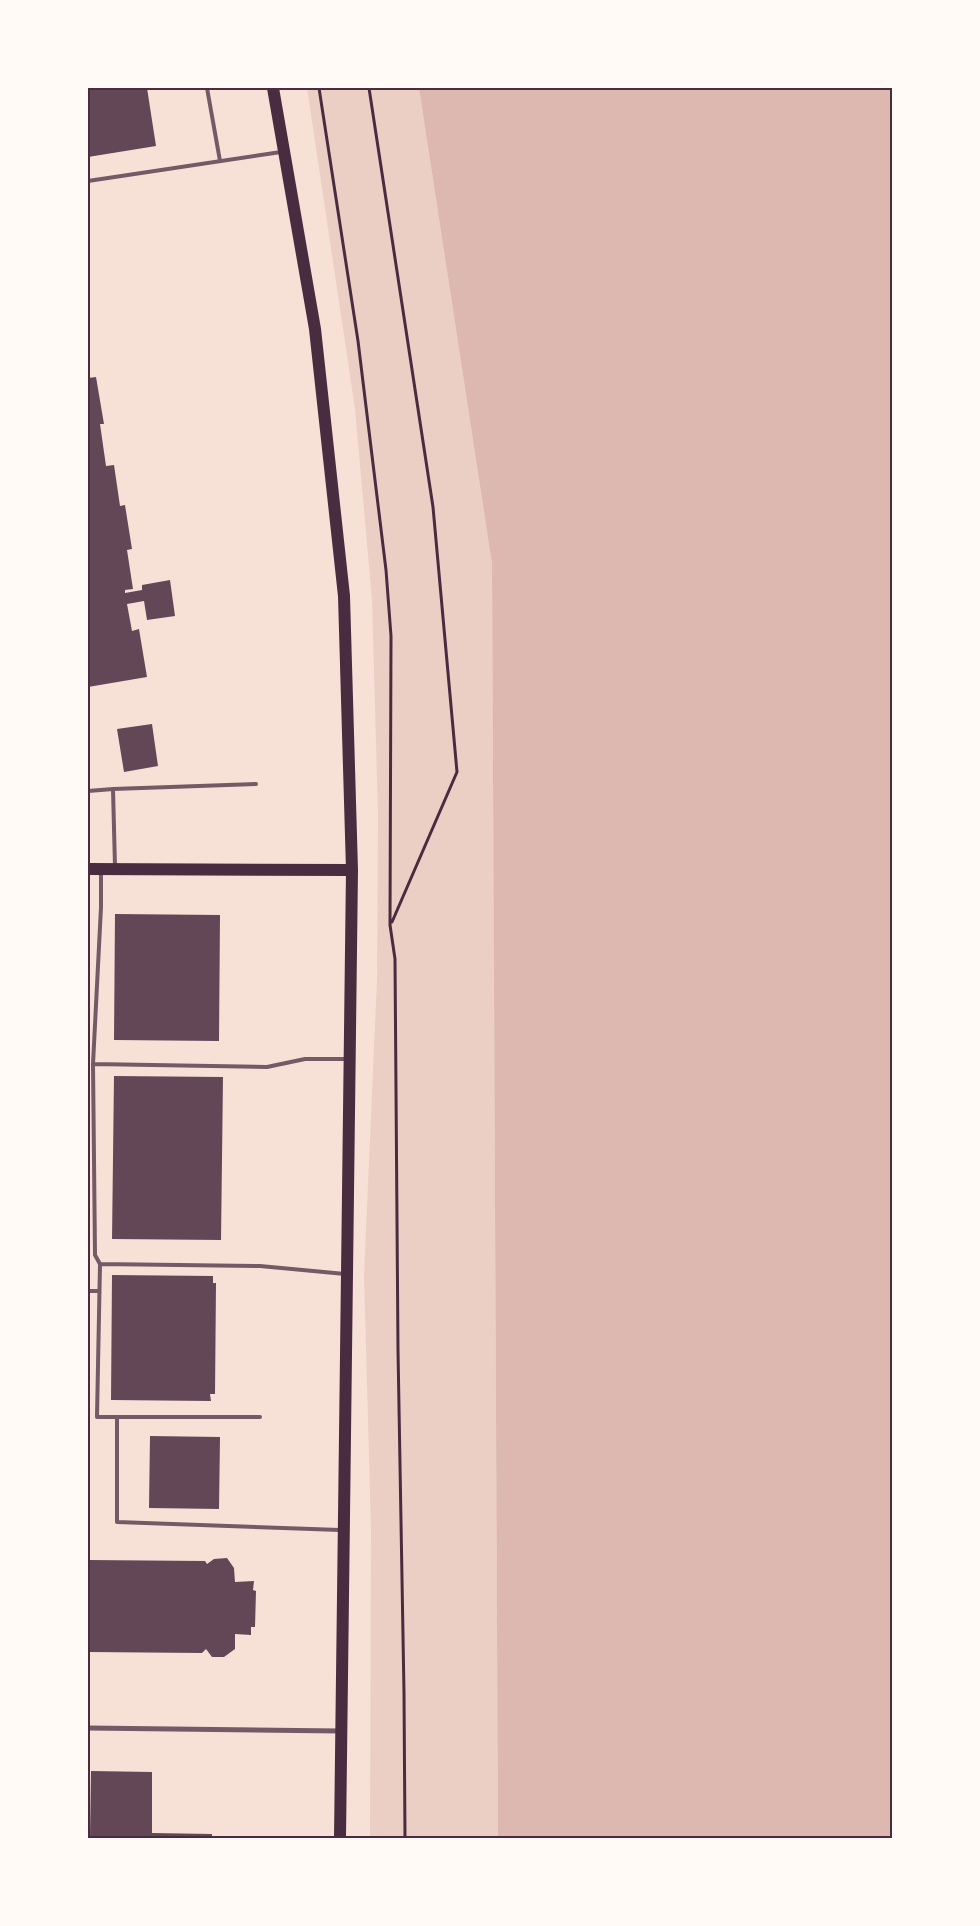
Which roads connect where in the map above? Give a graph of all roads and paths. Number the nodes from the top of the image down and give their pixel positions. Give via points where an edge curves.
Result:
1 (207, 88) edge
2 (273, 88) edge
3 (319, 88) edge
4 (369, 88) edge
5 (283, 152) junction
6 (220, 161) junction
7 (88, 181) edge
8 (256, 784) dead end
9 (112, 789) junction
10 (88, 791) edge
11 (88, 869) edge
12 (101, 869) junction
13 (115, 869) junction
14 (352, 870) junction
15 (390, 924) junction
16 (349, 1060) junction
17 (93, 1064) junction
18 (100, 1264) junction
19 (346, 1274) junction
20 (88, 1291) edge
21 (99, 1291) junction
22 (117, 1417) junction
23 (260, 1417) dead end
24 (343, 1530) junction
25 (88, 1728) edge
26 (340, 1731) junction
27 (340, 1838) edge
28 (405, 1838) edge

1 - 6 lane
2 - 5 main road
3 - 15 path via 358,341 386,570 391,636
4 - 15 path via 433,507 457,772
5 - 6 lane
5 - 14 main road via 315,330 344,596
6 - 7 lane
8 - 9 lane
9 - 10 lane
9 - 13 lane
11 - 12 main road
12 - 13 main road
12 - 17 lane
13 - 14 main road
14 - 16 main road
15 - 28 path via 395,959
16 - 17 lane via 305,1059 267,1067
16 - 19 main road
17 - 18 lane via 95,1255
18 - 19 lane via 260,1266
18 - 21 lane
19 - 24 main road
20 - 21 lane
21 - 22 lane via 97,1418
22 - 23 lane
22 - 24 lane via 117,1522
24 - 26 main road
25 - 26 street
26 - 27 main road

